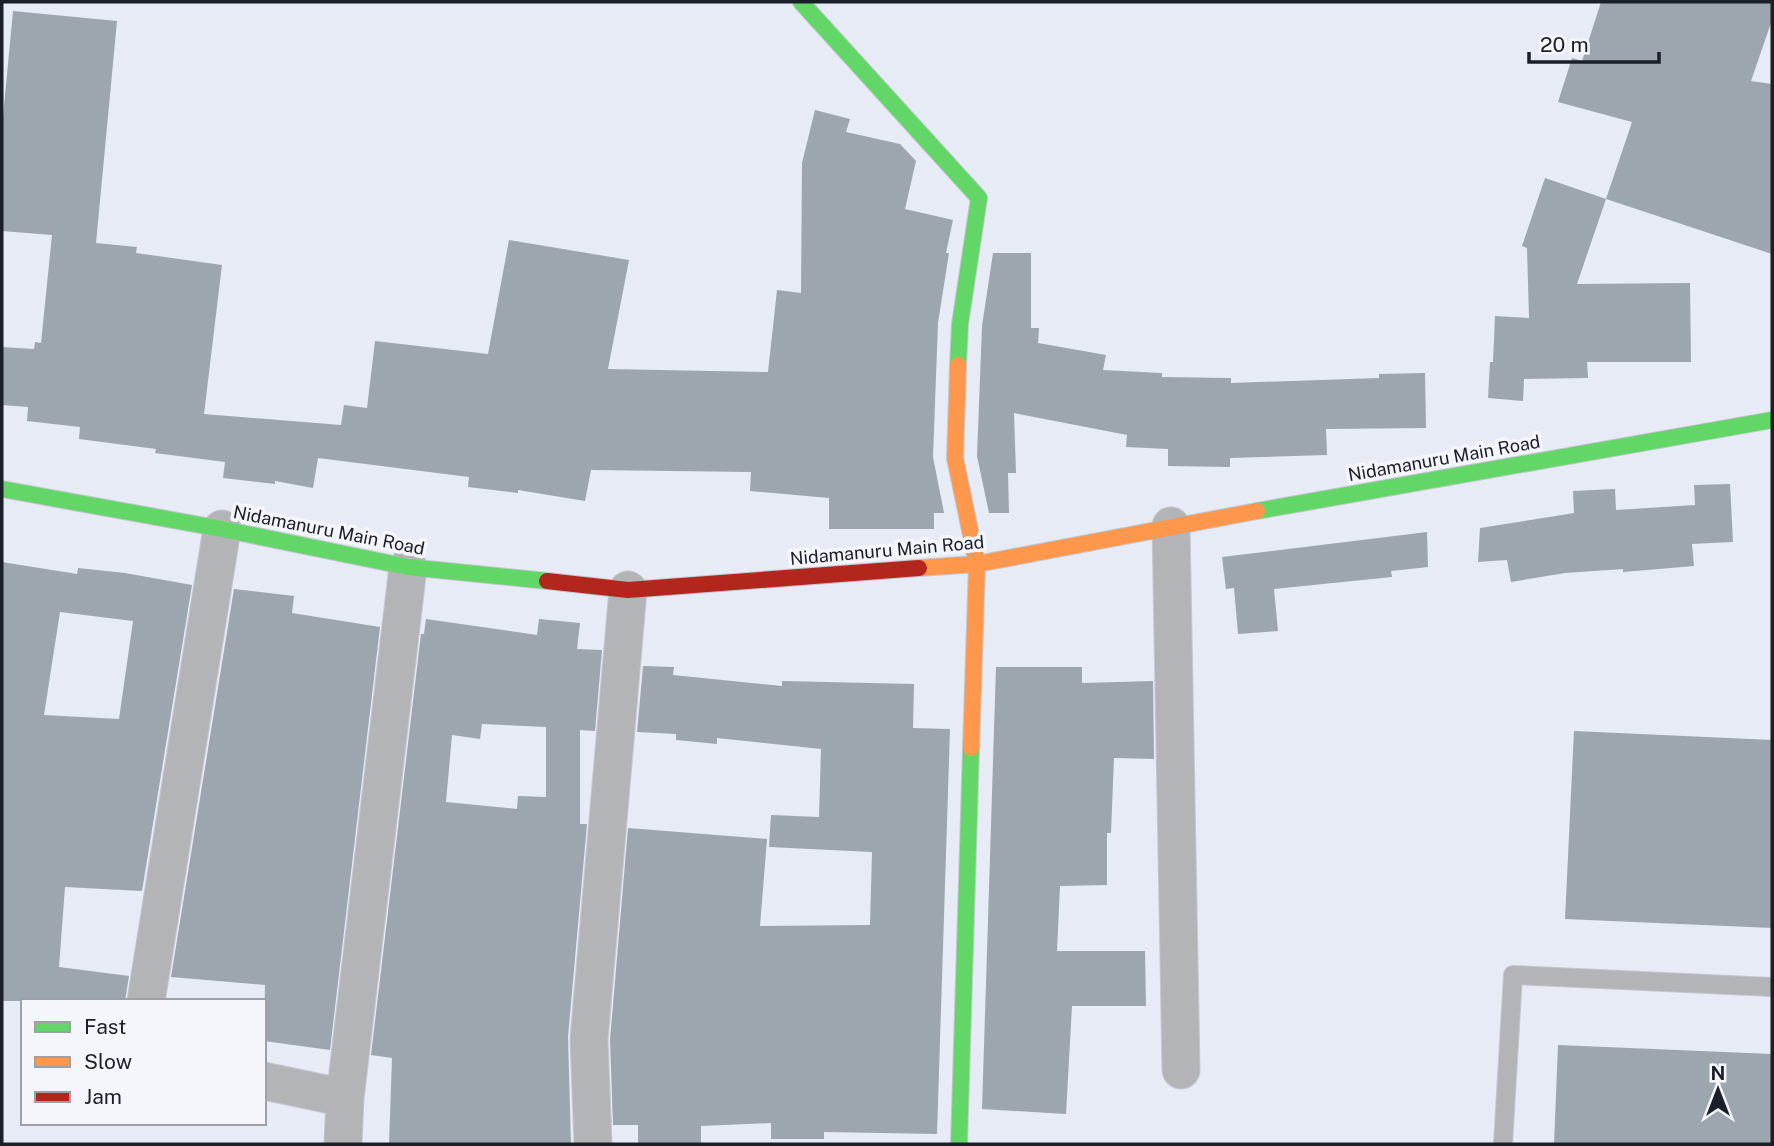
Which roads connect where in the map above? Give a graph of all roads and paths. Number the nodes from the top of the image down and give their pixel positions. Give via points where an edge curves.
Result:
1 (801, 2) edge
2 (1772, 420) edge
3 (2, 489) edge
4 (1171, 527) junction
5 (222, 529) junction
6 (977, 564) junction
7 (408, 567) junction
8 (628, 590) junction
9 (1772, 987) edge
10 (146, 999) edge
11 (1181, 1070) dead end
12 (266, 1082) edge
13 (345, 1098) junction
14 (343, 1144) edge
15 (593, 1144) edge
16 (958, 1144) edge
17 (1503, 1144) edge

1 - 6 main road via 979,198 960,324 955,458
2 - 4 main road, Nidamanuru Main Road
3 - 5 main road, Nidamanuru Main Road
4 - 6 main road, Nidamanuru Main Road
4 - 11 street
5 - 7 main road, Nidamanuru Main Road
5 - 10 street
6 - 8 main road, Nidamanuru Main Road
6 - 16 main road
7 - 8 main road, Nidamanuru Main Road
7 - 13 street
8 - 15 street via 589,1040
9 - 17 lane via 1513,975
12 - 13 street
13 - 14 street

